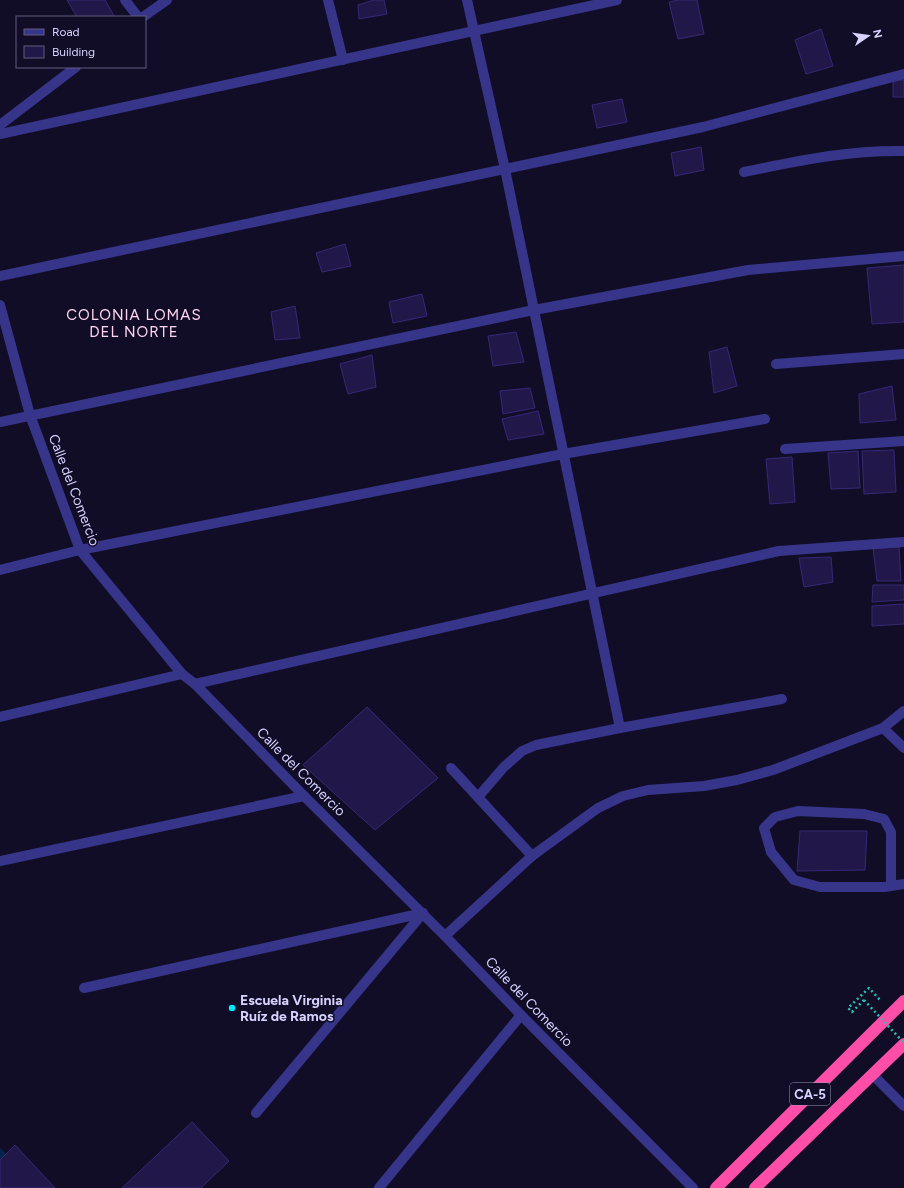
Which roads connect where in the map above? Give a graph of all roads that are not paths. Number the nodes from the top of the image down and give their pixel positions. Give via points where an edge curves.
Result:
1 (125, 0) edge
2 (167, 0) edge
3 (328, 0) edge
4 (467, 0) edge
5 (617, 0) edge
6 (137, 16) edge
7 (144, 16) edge
8 (475, 30) junction
9 (343, 60) junction
10 (75, 68) edge
11 (904, 74) edge
12 (0, 126) edge
13 (0, 134) edge
14 (904, 151) edge
15 (505, 169) junction
16 (744, 172) dead end
17 (904, 256) edge
18 (0, 276) edge
19 (0, 305) edge
20 (534, 310) junction
21 (904, 354) edge
22 (776, 364) dead end
23 (30, 415) junction
24 (765, 419) dead end
25 (0, 422) edge
26 (904, 441) edge
27 (785, 449) dead end
28 (563, 454) junction
29 (904, 542) edge
30 (80, 550) junction
31 (0, 570) edge
32 (592, 594) junction
33 (182, 674) junction
34 (195, 684) junction
35 (782, 699) dead end
36 (904, 711) edge
37 (0, 717) edge
38 (620, 728) junction
39 (883, 728) junction
40 (904, 748) edge
41 (451, 768) dead end
42 (304, 796) junction
43 (478, 797) junction
44 (532, 856) junction
45 (0, 862) edge
46 (904, 884) edge
47 (891, 886) junction
48 (423, 913) junction
49 (445, 936) junction
50 (84, 988) dead end
51 (904, 1001) edge
52 (521, 1015) junction
53 (904, 1044) edge
54 (873, 1075) junction
55 (904, 1106) edge
56 (256, 1113) dead end
57 (378, 1188) edge
58 (693, 1188) edge
59 (716, 1188) edge
60 (755, 1188) edge

1 - 6 street
2 - 7 street
3 - 9 street
4 - 8 street
5 - 8 street
8 - 9 street
8 - 15 street
9 - 13 street
10 - 12 street
11 - 15 street via 703,126
14 - 16 street via 876,150 820,157
15 - 18 street
15 - 20 street
17 - 20 street via 748,270
19 - 23 street, Calle del Comercio
20 - 23 street
20 - 28 street
21 - 22 street
23 - 25 street
23 - 30 street, Calle del Comercio
24 - 28 street
26 - 27 street
28 - 30 street
28 - 32 street
29 - 32 street via 779,551
30 - 31 street
30 - 33 street, Calle del Comercio
32 - 34 street
32 - 38 street
33 - 34 street, Calle del Comercio
33 - 37 street
34 - 42 street, Calle del Comercio
35 - 38 street
36 - 39 street
38 - 43 street via 536,745 522,751
39 - 40 street
39 - 44 street via 773,770 744,778 704,786 648,790 622,796 598,808
41 - 43 street
42 - 45 street
42 - 48 street, Calle del Comercio
43 - 44 street
44 - 49 street
46 - 47 street
47 - 47 street via 820,887 794,880 771,852 764,828 775,817 798,811 864,814 884,819 891,832
48 - 49 street, Calle del Comercio
48 - 50 street
48 - 56 street
49 - 52 street, Calle del Comercio
51 - 59 highway, CA-5
52 - 57 street
52 - 58 street, Calle del Comercio
53 - 54 highway, CA-5
54 - 55 street
54 - 60 highway, CA-5

